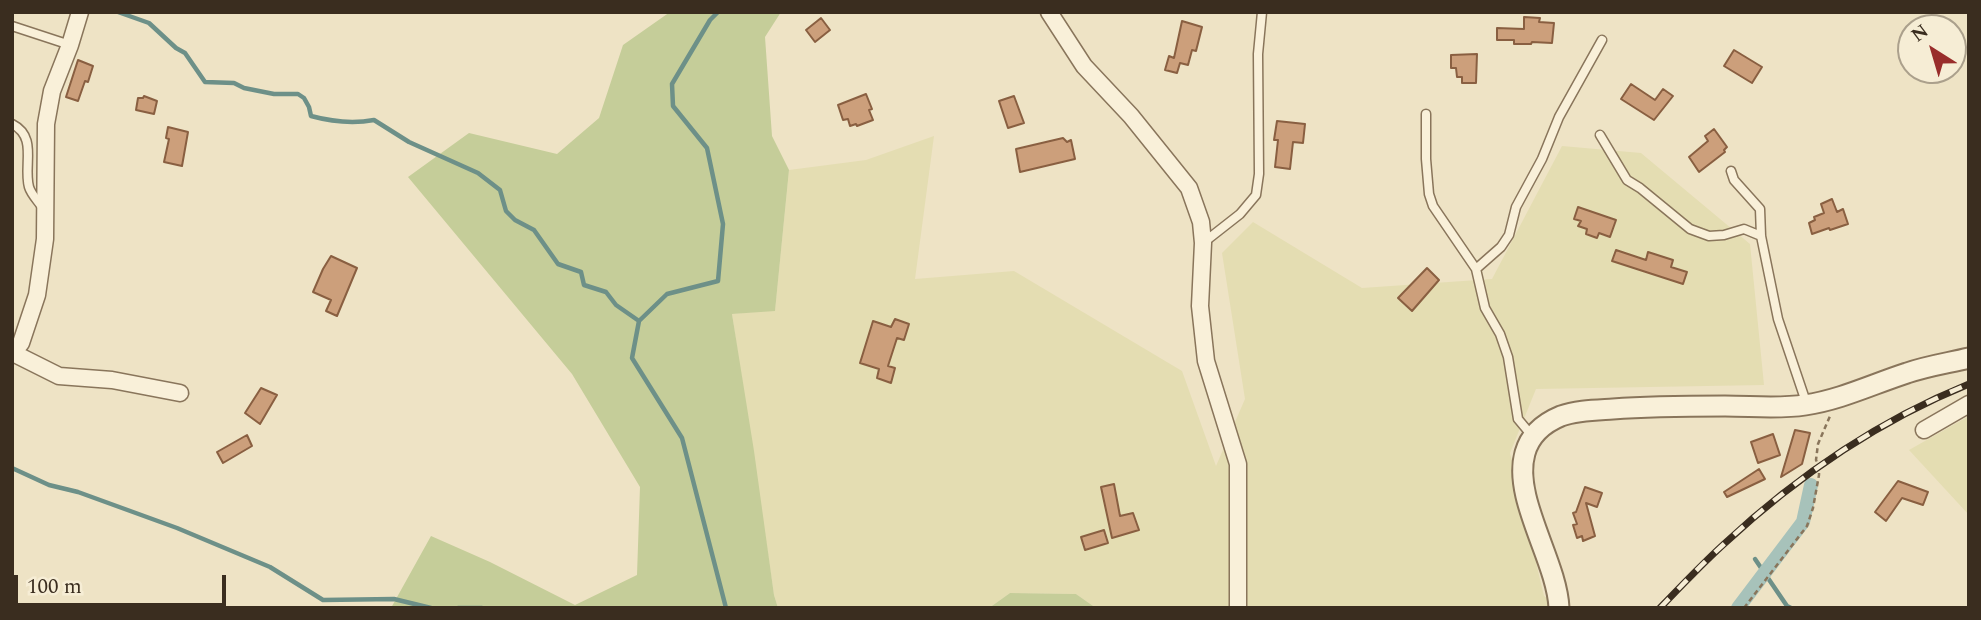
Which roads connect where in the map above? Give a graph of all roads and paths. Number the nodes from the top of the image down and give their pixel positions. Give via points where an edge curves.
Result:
1 (80, 12) edge
2 (1049, 12) edge
3 (1262, 12) edge
4 (12, 26) edge
5 (1602, 40) dead end
6 (70, 45) junction
7 (1426, 114) dead end
8 (12, 124) edge
9 (1600, 135) dead end
10 (1731, 172) dead end
11 (46, 212) junction
12 (1761, 236) junction
13 (1203, 243) junction
14 (1476, 269) junction
15 (13, 354) edge
16 (1969, 358) edge
17 (180, 393) dead end
18 (1969, 404) edge
19 (1807, 405) junction
20 (1830, 414) dead end
21 (1924, 430) dead end
22 (1533, 437) junction
23 (1238, 608) edge
24 (1559, 608) edge
25 (1744, 608) edge

1 - 6 street
2 - 13 street via 1084,66 1189,188
3 - 13 lane via 1256,195
4 - 6 lane
5 - 14 lane via 1559,117 1517,207 1509,235
6 - 11 street via 52,91 46,124
7 - 14 lane via 1429,194
8 - 11 lane via 21,128 27,139 30,188
9 - 12 lane via 1627,180 1690,229 1709,236 1744,229
10 - 12 lane via 1760,209
11 - 15 street via 37,295
12 - 19 lane via 1778,319
13 - 23 street via 1200,306 1206,361 1238,464
14 - 22 lane via 1485,308 1508,357 1518,419
15 - 17 street via 60,376
16 - 19 street
18 - 21 street
19 - 22 street via 1664,405 1583,411 1549,422
20 - 25 path via 1818,444 1819,475 1807,526
22 - 24 street via 1524,455 1523,475

